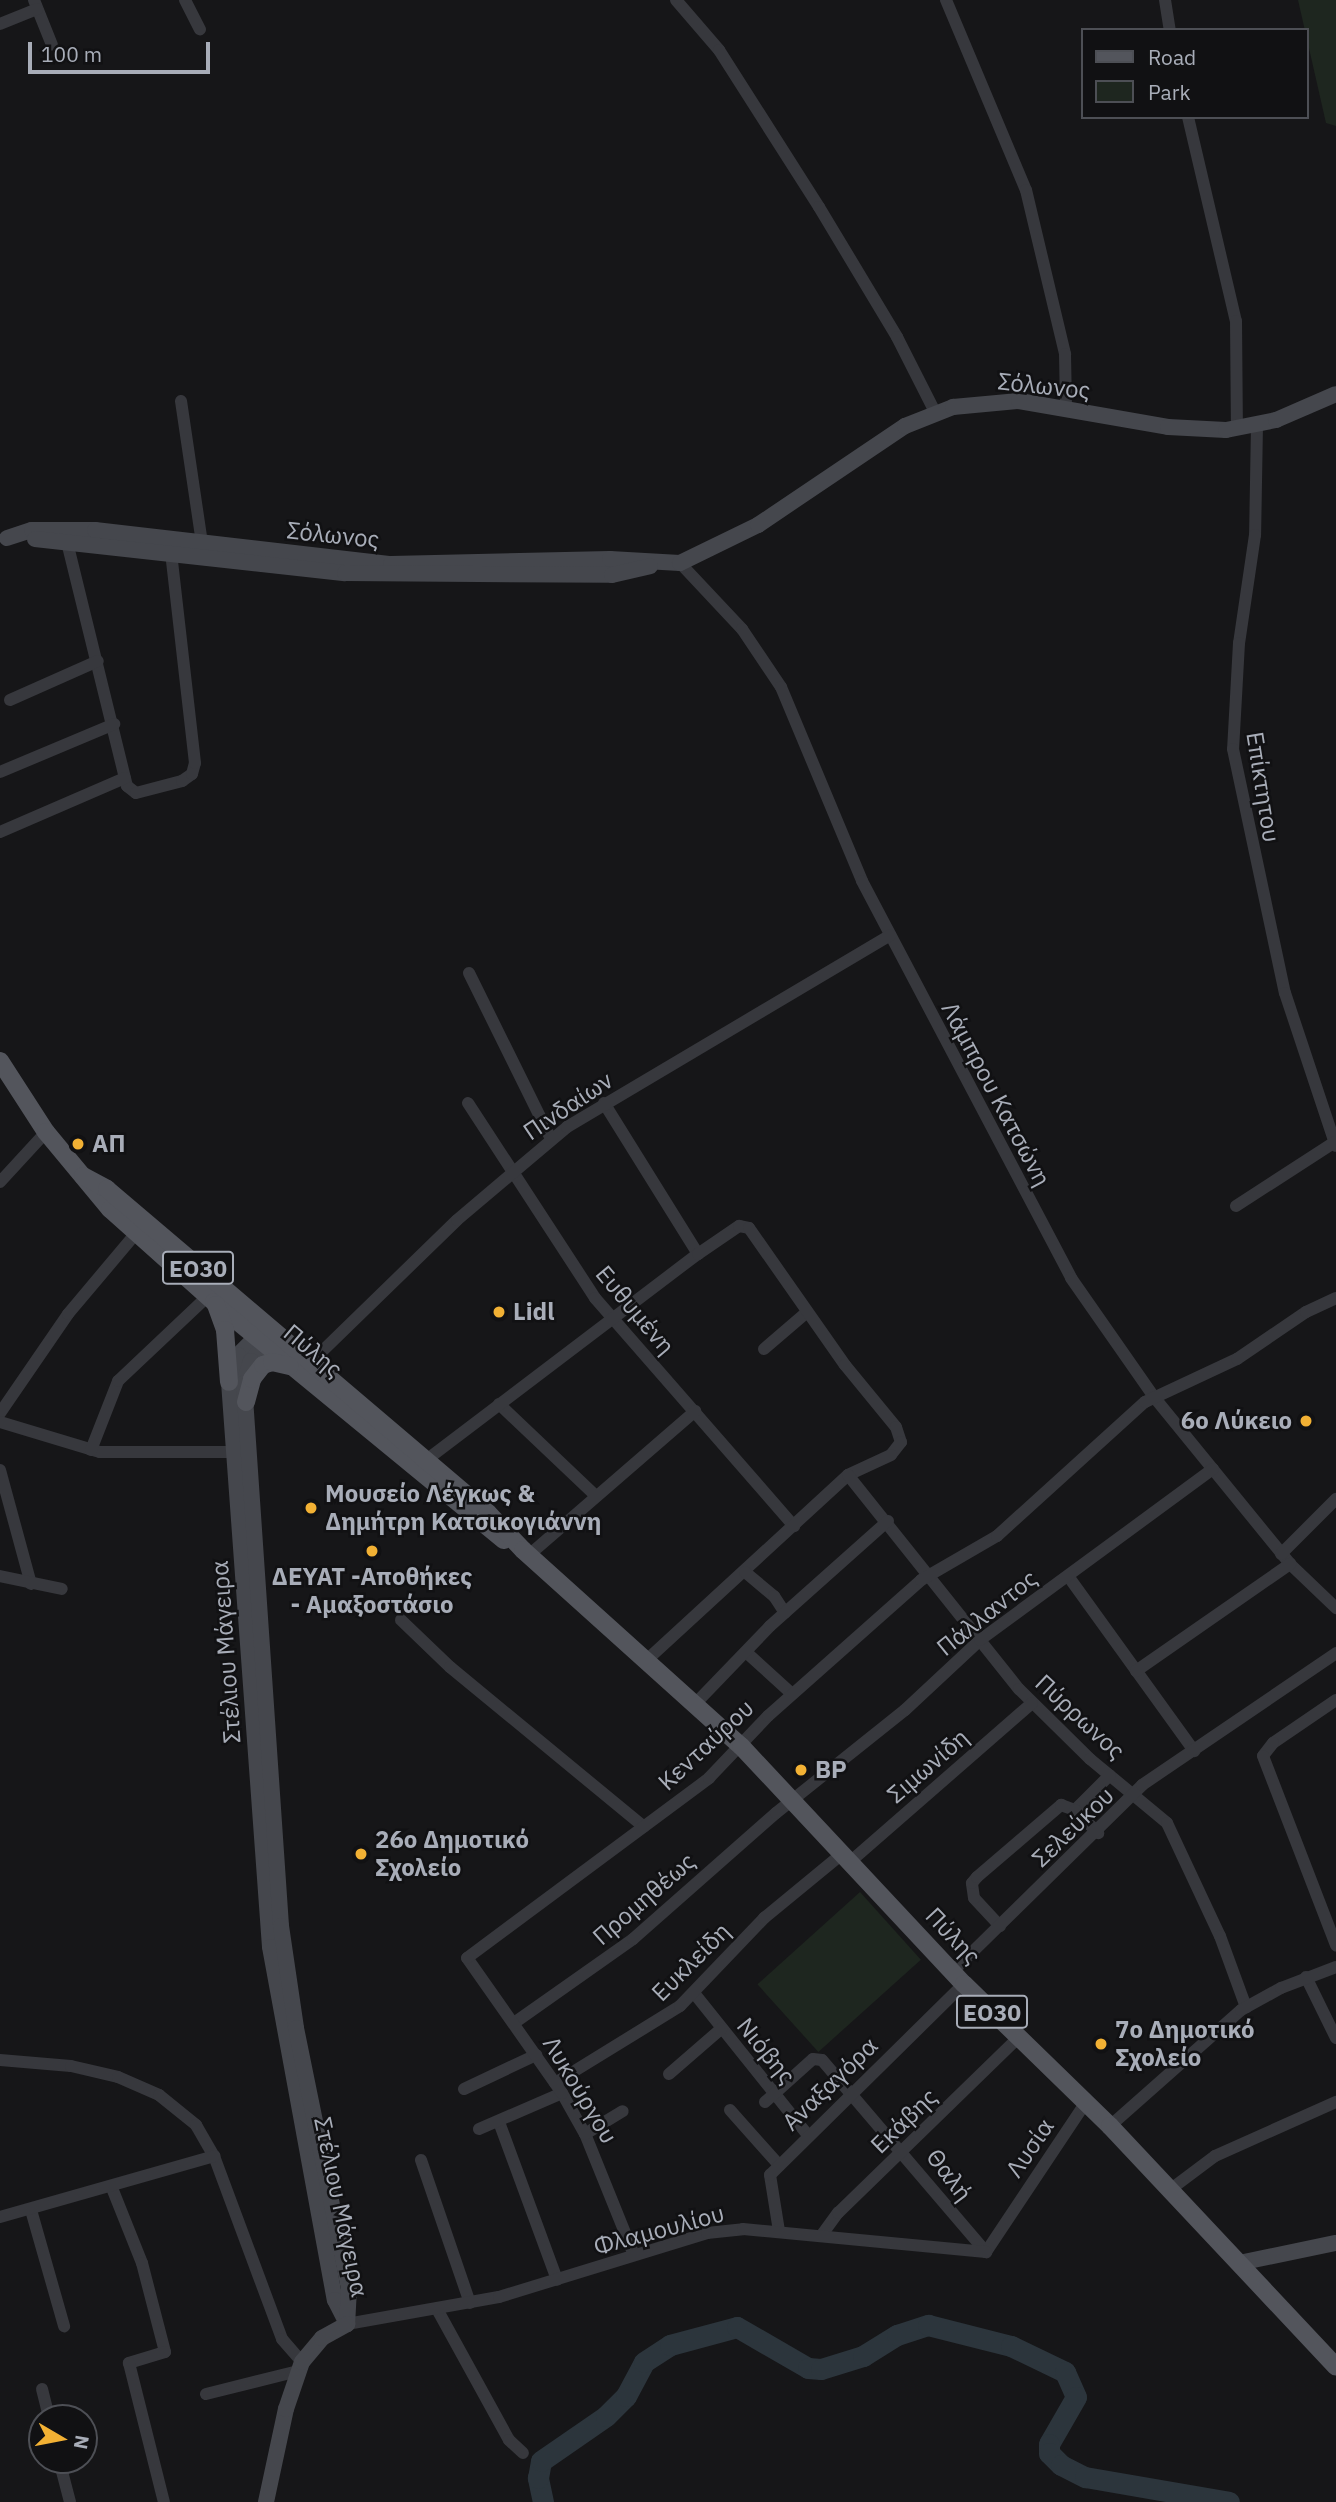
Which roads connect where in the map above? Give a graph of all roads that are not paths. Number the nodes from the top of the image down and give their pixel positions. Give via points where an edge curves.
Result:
1 (185, 0) edge
2 (676, 0) edge
3 (946, 0) edge
4 (1165, 0) edge
5 (36, 5) edge
6 (0, 24) edge
7 (1170, 28) edge
8 (200, 29) dead end
9 (52, 45) dead end
10 (1188, 119) edge
11 (1336, 394) edge
12 (181, 401) dead end
13 (1066, 407) junction
14 (935, 412) junction
15 (1257, 425) junction
16 (1237, 429) junction
17 (3, 538) edge
18 (67, 542) junction
19 (202, 542) junction
20 (171, 553) junction
21 (680, 563) junction
22 (656, 564) junction
23 (99, 661) junction
24 (10, 700) dead end
25 (114, 724) junction
26 (96, 731) junction
27 (118, 741) junction
28 (0, 772) edge
29 (125, 778) junction
30 (0, 832) edge
31 (890, 935) junction
32 (469, 973) dead end
33 (0, 1061) edge
34 (468, 1103) dead end
35 (604, 1103) junction
36 (46, 1132) junction
37 (551, 1139) junction
38 (1335, 1144) edge
39 (513, 1171) junction
40 (83, 1176) junction
41 (0, 1182) edge
42 (1236, 1206) dead end
43 (137, 1232) junction
44 (698, 1254) junction
45 (1336, 1298) edge
46 (211, 1299) junction
47 (807, 1312) junction
48 (612, 1319) junction
49 (266, 1335) junction
50 (764, 1349) dead end
51 (302, 1366) junction
52 (229, 1382) junction
53 (1154, 1397) junction
54 (246, 1402) junction
55 (499, 1404) junction
56 (695, 1411) junction
57 (0, 1413) edge
58 (0, 1422) edge
59 (91, 1450) junction
60 (235, 1452) junction
61 (421, 1464) junction
62 (1213, 1469) junction
63 (0, 1470) edge
64 (848, 1475) junction
65 (596, 1496) junction
66 (1336, 1499) edge
67 (887, 1521) junction
68 (794, 1526) junction
69 (526, 1552) junction
70 (1285, 1559) junction
71 (746, 1572) junction
72 (930, 1574) junction
73 (0, 1576) edge
74 (1068, 1576) junction
75 (31, 1584) junction
76 (62, 1589) dead end
77 (1336, 1608) edge
78 (785, 1613) junction
79 (401, 1620) dead end
80 (980, 1640) junction
81 (747, 1653) junction
82 (1336, 1653) edge
83 (647, 1660) junction
84 (1136, 1671) junction
85 (792, 1694) junction
86 (1336, 1700) edge
87 (1032, 1703) junction
88 (695, 1704) junction
89 (741, 1746) junction
90 (1194, 1751) junction
91 (1110, 1775) junction
92 (1135, 1794) junction
93 (795, 1799) junction
94 (1074, 1810) junction
95 (644, 1827) junction
96 (1098, 1833) junction
97 (847, 1857) junction
98 (1000, 1926) junction
99 (1336, 1945) edge
100 (467, 1958) joint
101 (1336, 1967) edge
102 (1306, 1977) junction
103 (958, 1978) junction
104 (694, 1993) junction
105 (1246, 2007) junction
106 (514, 2023) junction
107 (721, 2029) junction
108 (1018, 2038) junction
109 (1336, 2038) edge
110 (536, 2055) junction
111 (0, 2060) edge
112 (669, 2074) dead end
113 (558, 2088) junction
114 (464, 2089) dead end
115 (851, 2091) junction
116 (769, 2099) junction
117 (1086, 2102) junction
118 (1336, 2102) edge
119 (730, 2110) dead end
120 (623, 2111) dead end
121 (499, 2122) junction
122 (1111, 2126) junction
123 (479, 2129) dead end
124 (585, 2134) junction
125 (807, 2134) junction
126 (904, 2151) junction
127 (214, 2156) junction
128 (421, 2160) dead end
129 (779, 2165) junction
130 (112, 2188) junction
131 (1171, 2189) junction
132 (31, 2210) junction
133 (0, 2217) edge
134 (779, 2231) junction
135 (821, 2236) junction
136 (1336, 2243) edge
137 (986, 2252) junction
138 (634, 2255) junction
139 (1239, 2263) junction
140 (557, 2280) junction
141 (470, 2303) junction
142 (438, 2309) junction
143 (347, 2324) junction
144 (64, 2326) dead end
145 (300, 2366) junction
146 (1336, 2367) edge
147 (42, 2389) dead end
148 (206, 2394) dead end
149 (46, 2404) edge
150 (523, 2454) dead end
151 (63, 2474) edge
152 (70, 2502) edge
153 (164, 2502) edge
154 (266, 2502) edge

1 - 8 street
2 - 14 street via 719,50 819,207 897,337
3 - 13 street via 1013,149 1032,209 1065,354
4 - 7 street
5 - 6 street
5 - 9 street
10 - 16 street via 1236,321
11 - 15 main road, Σόλωνος
12 - 19 street
13 - 14 main road, Σόλωνος via 1006,402
13 - 16 main road, Σόλωνος via 1168,427
14 - 21 main road, Σόλωνος via 887,438 758,525
15 - 16 main road, Σόλωνος
15 - 38 street, Επίκτητου via 1255,535 1239,643 1233,749 1285,993
17 - 18 main road, Σόλωνος
17 - 19 main road, Σόλωνος via 32,530 95,530
18 - 20 main road, Σόλωνος
18 - 23 street
19 - 22 main road, Σόλωνος via 391,564 610,559
20 - 22 main road, Σόλωνος via 392,575 612,575
20 - 29 street via 192,774 141,793 131,792
21 - 22 main road, Σόλωνος
21 - 31 street, Λάμπρου Κατσώνη via 742,629 776,678 862,881
23 - 24 street
23 - 25 street
25 - 26 street
25 - 27 street
26 - 27 street
26 - 28 street
27 - 29 street
29 - 30 street
31 - 35 street, Πινδαίων
31 - 53 street, Λάμπρου Κατσώνη via 1058,1257
32 - 37 street
33 - 36 main road, Πύλης / ΕΟ30
34 - 39 street, Ευθυμένη
35 - 37 street, Πινδαίων
35 - 44 street
36 - 40 main road, Πύλης / ΕΟ30
36 - 41 street
37 - 39 street, Πινδαίων
38 - 42 street
39 - 48 street, Ευθυμένη
39 - 51 street, Πινδαίων
40 - 43 main road, Πύλης / ΕΟ30 via 100,1199
40 - 49 main road, Πύλης / ΕΟ30 via 107,1189
43 - 46 main road, Πύλης / ΕΟ30
43 - 57 street via 68,1314
44 - 47 street via 747,1226
44 - 48 street
45 - 53 street, Κενταύρου via 1237,1359
46 - 49 main road, Πύλης / ΕΟ30
46 - 52 main road via 225,1330
46 - 59 street via 115,1385
47 - 50 street
47 - 64 street via 901,1439 891,1455
48 - 55 street
48 - 56 street, Ευθυμένη
49 - 51 main road, Πύλης / ΕΟ30
49 - 52 main road via 238,1355
49 - 54 main road, Στέλιου Μάγειρα via 246,1371
51 - 54 main road via 265,1363 252,1379
51 - 61 main road, Πύλης / ΕΟ30
52 - 60 main road, Στέλιου Μάγειρα
53 - 62 street, Λάμπρου Κατσώνη
53 - 72 street, Κενταύρου via 997,1536
54 - 143 main road, Στέλιου Μάγειρα via 281,1926 298,2042 348,2288
55 - 61 street
55 - 65 street
56 - 65 street
56 - 68 street, Ευθυμένη
58 - 59 street
59 - 60 street
60 - 143 main road, Στέλιου Μάγειρα via 275,1987 335,2300
61 - 69 main road, Πύλης / ΕΟ30 via 500,1538
62 - 70 street, Λάμπρου Κατσώνη
62 - 74 street, Πάλλαντος
63 - 75 street
64 - 67 street, Πύρρωνος
64 - 68 street
65 - 69 street
66 - 70 street
67 - 72 street, Πύρρωνος
67 - 78 street
68 - 71 street
69 - 83 main road, Πύλης / ΕΟ30
70 - 77 street, Λάμπρου Κατσώνη
70 - 84 street
71 - 78 street via 774,1596
71 - 83 street
72 - 80 street, Πύρρωνος
72 - 85 street, Κενταύρου
73 - 75 street
74 - 80 street, Πάλλαντος
74 - 84 street
75 - 76 street
78 - 81 street
79 - 95 street via 450,1667
80 - 87 street, Πύρρωνος
80 - 93 street, Πάλλαντος via 905,1710
81 - 85 street
81 - 88 street
82 - 90 street, Σελεύκου
83 - 88 main road, Πύλης / ΕΟ30
84 - 90 street
85 - 89 street, Κενταύρου
86 - 99 street via 1273,1743 1263,1756
87 - 91 street, Πύρρωνος
87 - 97 street, Σιμωνίδη
88 - 89 main road, Πύλης / ΕΟ30
89 - 93 main road, Πύλης / ΕΟ30
89 - 95 street, Κενταύρου via 709,1778
90 - 92 street, Σελεύκου
91 - 92 street, Πύρρωνος
91 - 94 street
92 - 96 street, Σελεύκου
92 - 105 street, Πύρρωνος via 1167,1823 1220,1936
93 - 97 main road, Πύλης / ΕΟ30
93 - 106 street, Προμηθέως via 633,1938
94 - 96 street
94 - 98 street via 1061,1805 1051,1810 972,1883 974,1898
95 - 100 street, Κενταύρου
96 - 98 street, Σελεύκου
97 - 103 main road, Πύλης / ΕΟ30
97 - 104 street, Ευκλείδη via 764,1917
98 - 103 street, Σελεύκου
100 - 106 street, Λυκούργου
101 - 102 street
102 - 105 street
102 - 109 street
103 - 108 main road, Πύλης / ΕΟ30
103 - 115 street, Αναξαγόρα
104 - 107 street, Νιόβης
104 - 113 street, Ευκλείδη
105 - 122 street
106 - 110 street, Λυκούργου
107 - 112 street
107 - 116 street, Νιόβης
108 - 117 main road, Πύλης / ΕΟ30
108 - 126 street, Εκάβης
110 - 113 street, Λυκούργου
110 - 114 street
111 - 127 street via 71,2066 139,2084 196,2125
113 - 121 street, Ευκλείδη
113 - 124 street, Λυκούργου
115 - 116 street, Θαλή via 818,2058
115 - 125 street, Αναξαγόρα
115 - 126 street, Θαλή
116 - 125 street, Νιόβης
117 - 122 main road, Πύλης / ΕΟ30
117 - 137 street, Λυσία
118 - 131 street via 1215,2156
119 - 129 street
120 - 124 street
121 - 123 street, Ευκλείδη
121 - 140 street
122 - 131 main road, Πύλης / ΕΟ30
124 - 138 street, Λυκούργου
125 - 129 street, Αναξαγόρα
126 - 135 street, Εκάβης via 838,2213
126 - 137 street, Θαλή via 971,2240
127 - 130 street
127 - 145 street via 282,2339
128 - 141 street
129 - 134 street, Αναξαγόρα via 768,2183
130 - 132 street
130 - 153 street via 142,2263 165,2352 130,2363
131 - 139 main road, Πύλης / ΕΟ30
132 - 133 street
132 - 144 street
134 - 135 street, Φλαμουλίου
134 - 138 street, Φλαμουλίου via 707,2233
135 - 137 street, Φλαμουλίου via 905,2248
136 - 139 main road
138 - 140 street, Φλαμουλίου
139 - 146 main road, Πύλης / ΕΟ30
140 - 141 street, Φλαμουλίου
141 - 142 street, Φλαμουλίου
142 - 143 street, Φλαμουλίου via 379,2315
142 - 150 street via 509,2440
143 - 145 main road via 322,2338
145 - 148 street
145 - 154 main road
147 - 149 street
151 - 152 street

